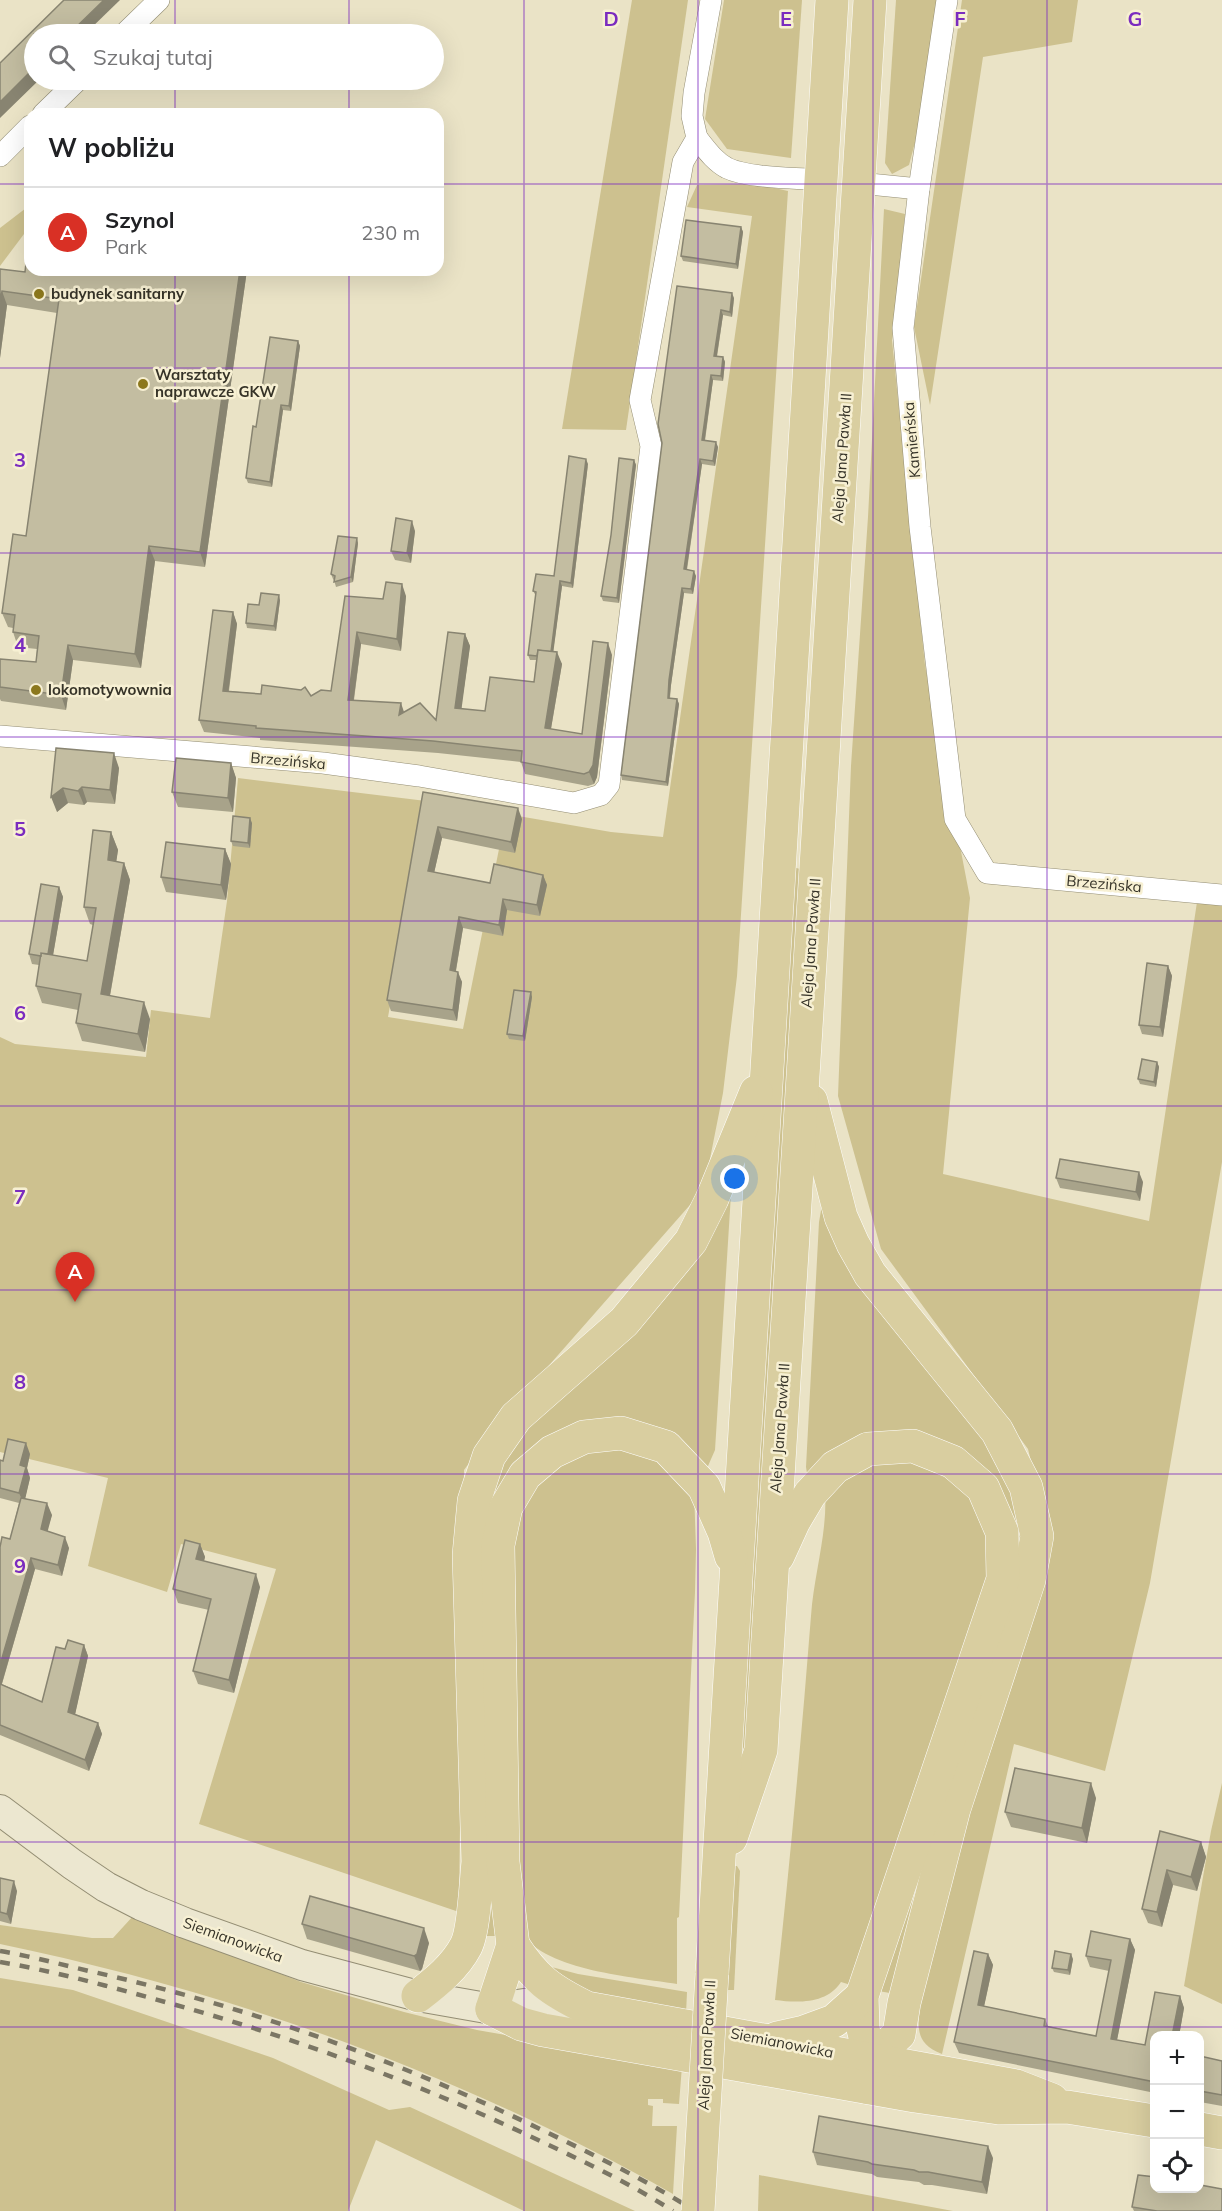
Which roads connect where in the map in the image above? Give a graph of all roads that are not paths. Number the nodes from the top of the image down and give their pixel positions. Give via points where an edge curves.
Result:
1 (159, 0) edge
2 (711, 0) edge
3 (832, 0) edge
4 (870, 0) edge
5 (947, 0) edge
6 (134, 24) edge
7 (68, 90) edge
8 (49, 108) edge
9 (24, 132) edge
10 (698, 138) junction
11 (0, 156) edge
12 (821, 180) junction
13 (859, 183) junction
14 (919, 189) junction
15 (0, 736) edge
16 (987, 873) joint
17 (1222, 895) edge
18 (767, 1067) junction
19 (803, 1068) junction
20 (771, 1571) junction
21 (736, 1572) junction
22 (0, 1810) edge
23 (717, 1878) junction
24 (467, 1945) junction
25 (513, 1945) junction
26 (862, 1995) junction
27 (418, 1996) junction
28 (587, 2008) junction
29 (492, 2009) junction
30 (770, 2040) junction
31 (869, 2074) junction
32 (1150, 2120) edge
33 (1204, 2130) edge
34 (1222, 2133) edge
35 (698, 2211) edge

1 - 6 street
2 - 10 street via 694,93 692,116
3 - 12 main road, Aleja Jana Pawła II
4 - 13 main road, Aleja Jana Pawła II
5 - 14 street, Kamieńska
7 - 8 street
9 - 11 street
10 - 12 street via 728,168
10 - 15 street, Brzezińska via 683,162 640,400 651,446 609,786 601,795 574,803 323,764
12 - 18 main road, Aleja Jana Pawła II
13 - 14 street
13 - 19 main road, Aleja Jana Pawła II
14 - 16 street, Kamieńska via 903,328 920,527 955,819
16 - 17 street, Brzezińska
18 - 21 main road, Aleja Jana Pawła II
18 - 24 main road via 691,1241 624,1322 516,1417 489,1456 474,1501 469,1555 478,1862
19 - 20 main road, Aleja Jana Pawła II
19 - 31 main road via 841,1216 853,1244 870,1274 997,1431 1026,1487 1037,1536 1029,1580 954,1809 899,2034
20 - 23 main road, Aleja Jana Pawła II via 761,1750
20 - 26 main road via 810,1494 835,1467 868,1449 913,1446 953,1461 982,1488 1002,1532 1003,1579
21 - 23 main road, Aleja Jana Pawła II
21 - 25 main road via 704,1487 666,1447 621,1433 584,1437 552,1452 525,1475 506,1507 498,1545 503,1862
22 - 27 main road, Siemianowicka via 106,1887 141,1905 302,1965
23 - 35 main road, Aleja Jana Pawła II, bridge
24 - 27 main road via 445,1974
24 - 29 main road
25 - 28 main road via 541,1981
25 - 29 main road
26 - 30 main road via 834,2021
26 - 31 main road
27 - 29 main road, Siemianowicka
28 - 29 main road, Siemianowicka via 531,2003
28 - 30 main road, Siemianowicka
29 - 31 main road, Siemianowicka via 520,2024 543,2030
30 - 31 main road, Siemianowicka
31 - 32 main road, Siemianowicka via 1016,2086 1067,2107
33 - 34 main road

